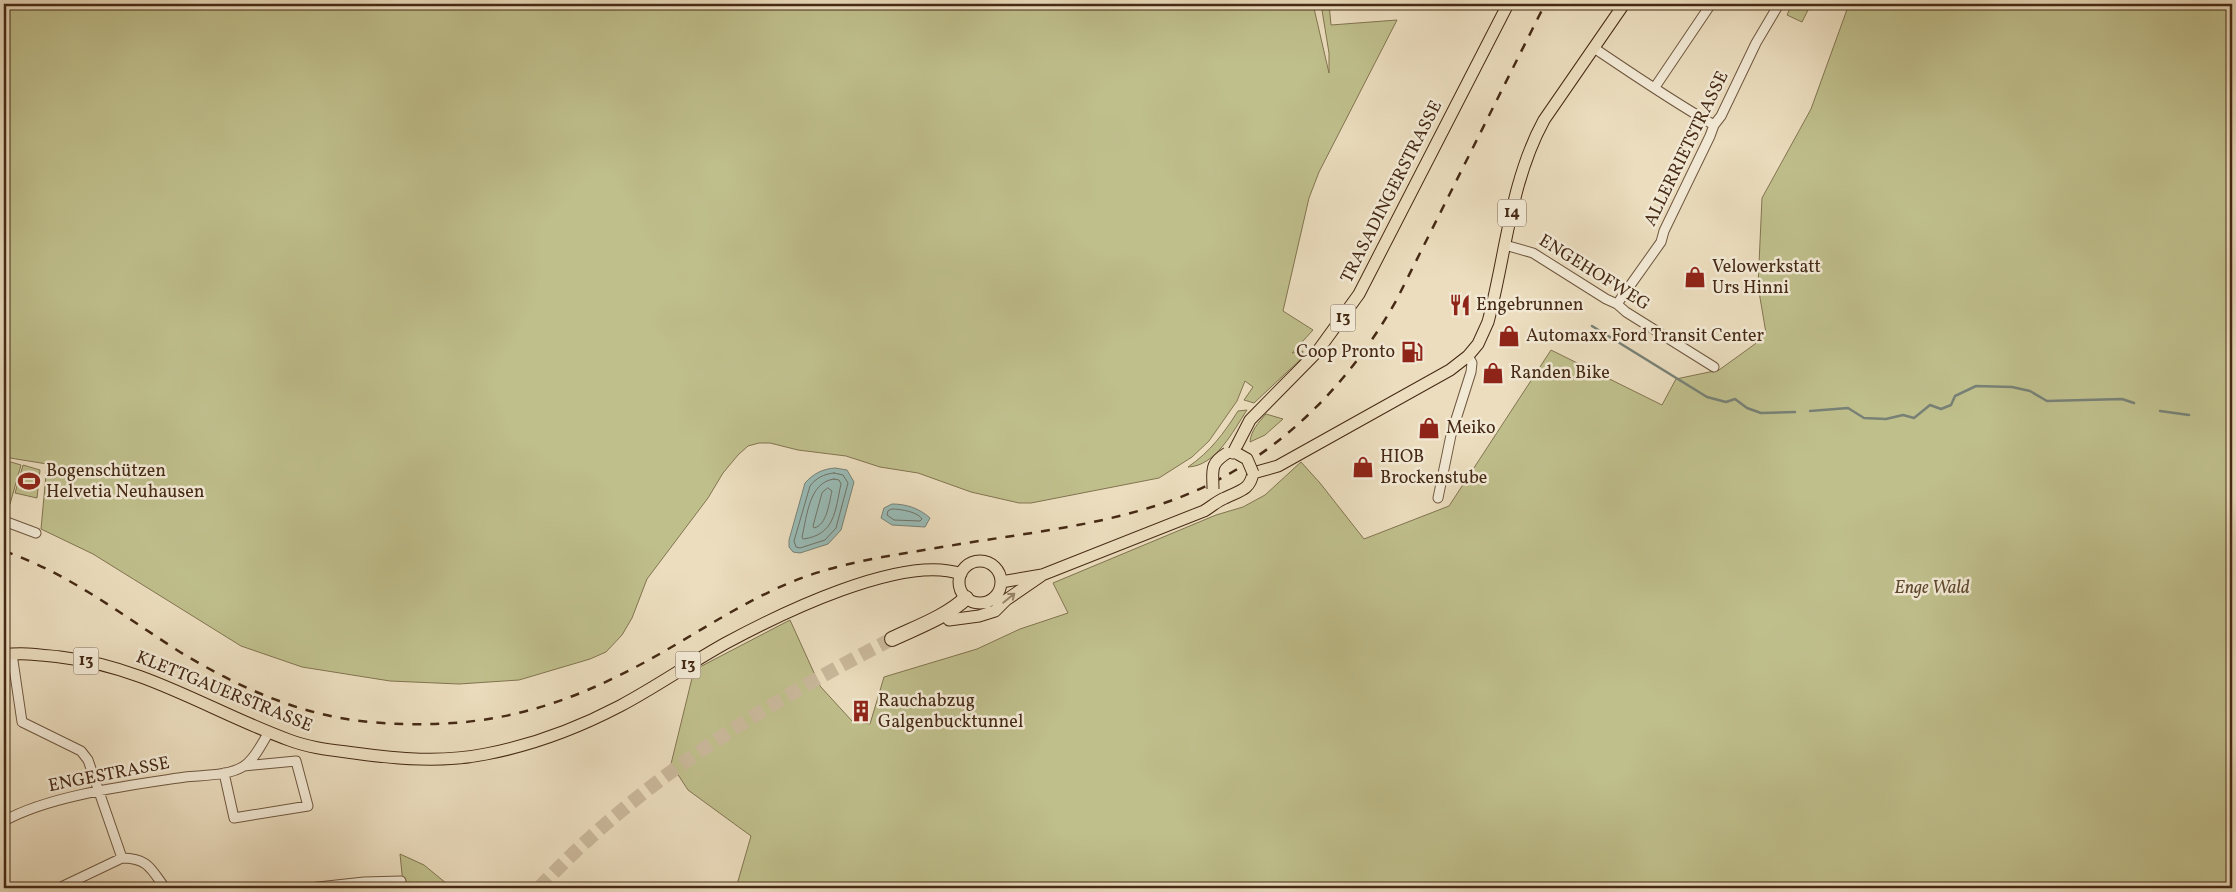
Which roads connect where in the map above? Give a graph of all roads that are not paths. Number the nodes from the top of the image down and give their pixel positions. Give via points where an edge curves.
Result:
1 (1508, 4) edge
2 (1624, 4) edge
3 (1710, 4) edge
4 (1779, 4) edge
5 (1594, 48) junction
6 (1655, 87) junction
7 (1714, 125) junction
8 (1505, 245) junction
9 (1617, 304) junction
10 (1468, 356) junction
11 (1714, 367) dead end
12 (1233, 453) junction
13 (1252, 477) junction
14 (1438, 498) dead end
15 (4, 521) edge
16 (1174, 522) junction
17 (36, 533) dead end
18 (961, 574) junction
19 (1042, 575) junction
20 (1001, 582) junction
21 (966, 598) junction
22 (949, 620) joint
23 (930, 621) junction
24 (892, 639) tunnel mouth
25 (8, 655) edge
26 (270, 732) junction
27 (244, 766) junction
28 (224, 772) junction
29 (100, 792) junction
30 (4, 821) edge
31 (122, 858) junction
32 (401, 881) dead end
33 (59, 888) edge
34 (165, 888) edge
35 (310, 888) edge

1 - 12 main road, TRASADINGERSTRASSE / 13 via 1359,294 1317,352 1250,420
2 - 5 main road, 14
3 - 6 street
4 - 7 street, ALLERRIETSTRASSE
5 - 6 street
5 - 8 main road, 14 via 1544,120 1534,140 1522,173
6 - 7 street via 1664,96
7 - 9 street, ALLERRIETSTRASSE via 1661,242
8 - 9 street, ENGEHOFWEG via 1532,253
8 - 10 main road, 14 via 1488,322 1478,344
9 - 11 street, ENGEHOFWEG
10 - 13 main road, 14 via 1434,380
10 - 14 street via 1472,363 1471,372 1451,435
12 - 13 main road, bridge via 1247,459
12 - 16 main road, 13, bridge via 1217,459 1212,470 1213,489 1208,500
13 - 16 main road, 13 via 1242,491
15 - 17 street
16 - 19 main road, 13
18 - 20 main road via 970,564 982,562 994,566
18 - 21 main road via 960,587
18 - 26 main road, KLETTGAUERSTRASSE / 13 via 942,570 917,571 877,579 833,594 726,643 601,715 549,737 485,755 407,760 327,750
19 - 20 main road, 13
22 -> 19 main road via 995,611
20 - 21 main road via 998,594 991,600 978,603
21 - 23 highway
22 - 23 highway
23 - 24 highway
25 - 26 main road, KLETTGAUERSTRASSE / 13 via 68,658 123,670 165,685
25 - 29 street via 22,722 81,751 88,760
26 - 27 street
27 - 28 street, ENGESTRASSE
27 - 28 street, ENGESTRASSE via 296,761 308,806 234,818
28 - 29 street, ENGESTRASSE
29 - 30 street, ENGESTRASSE via 42,805
29 - 31 street
31 - 33 street
31 - 34 street via 144,862
32 - 35 street

